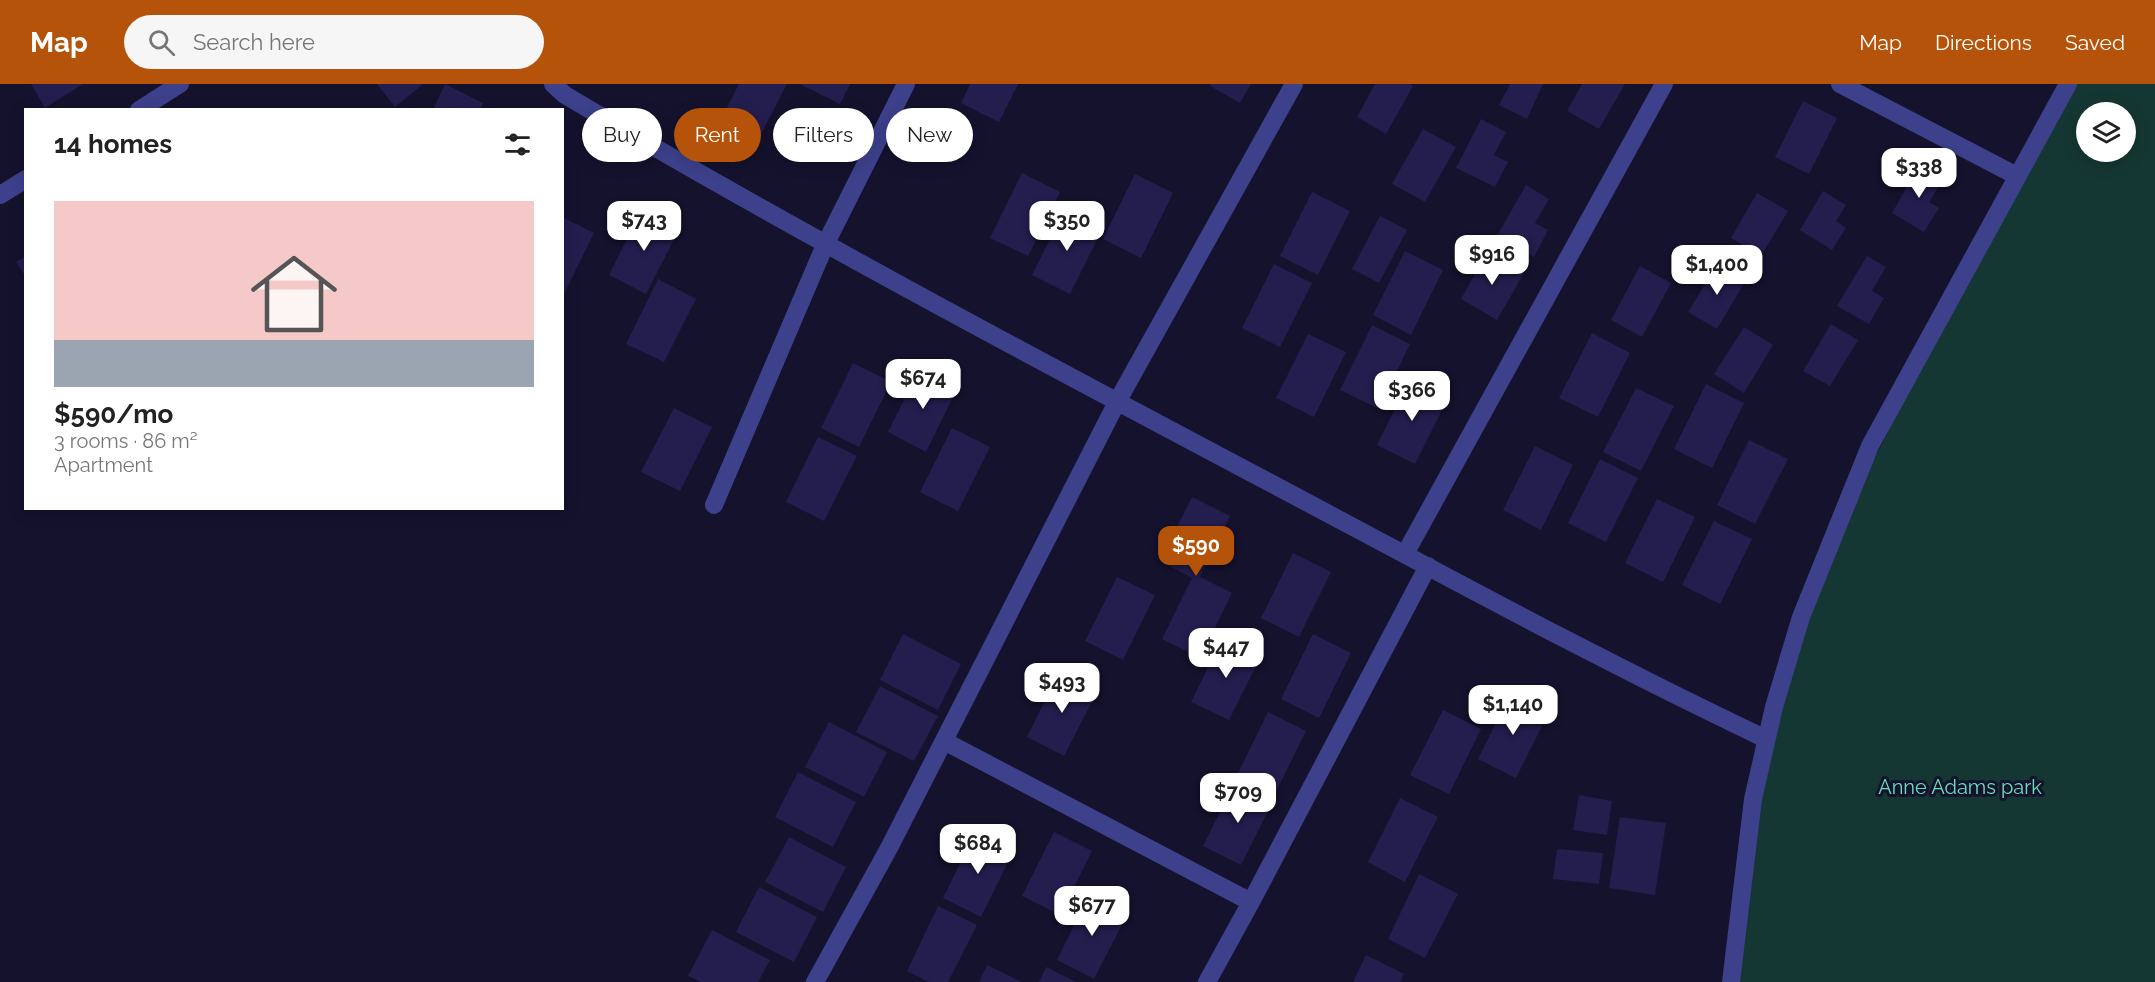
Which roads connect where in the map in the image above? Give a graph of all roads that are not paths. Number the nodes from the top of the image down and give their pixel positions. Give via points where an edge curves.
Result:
1 (180, 84) edge
2 (906, 84) edge
3 (1294, 84) edge
4 (1664, 84) edge
5 (1840, 84) edge
6 (2068, 84) edge
7 (559, 96) edge
8 (142, 108) edge
9 (2017, 176) junction
10 (24, 180) edge
11 (0, 195) edge
12 (825, 245) junction
13 (1117, 402) junction
14 (714, 505) dead end
15 (1405, 554) junction
16 (1428, 566) junction
17 (1766, 739) junction
18 (944, 741) junction
19 (1251, 902) junction
20 (815, 982) edge
21 (1207, 982) edge
22 (1731, 982) edge

1 - 8 street
2 - 12 street
3 - 13 street
4 - 15 street
5 - 9 street
6 - 9 street
7 - 12 street
9 - 17 street via 1870,446 1801,617
10 - 11 street
12 - 13 street
12 - 14 street
13 - 15 street
13 - 18 street
15 - 16 street
16 - 17 street
16 - 19 street
17 - 22 street via 1753,799
18 - 19 street
18 - 20 street
19 - 21 street

